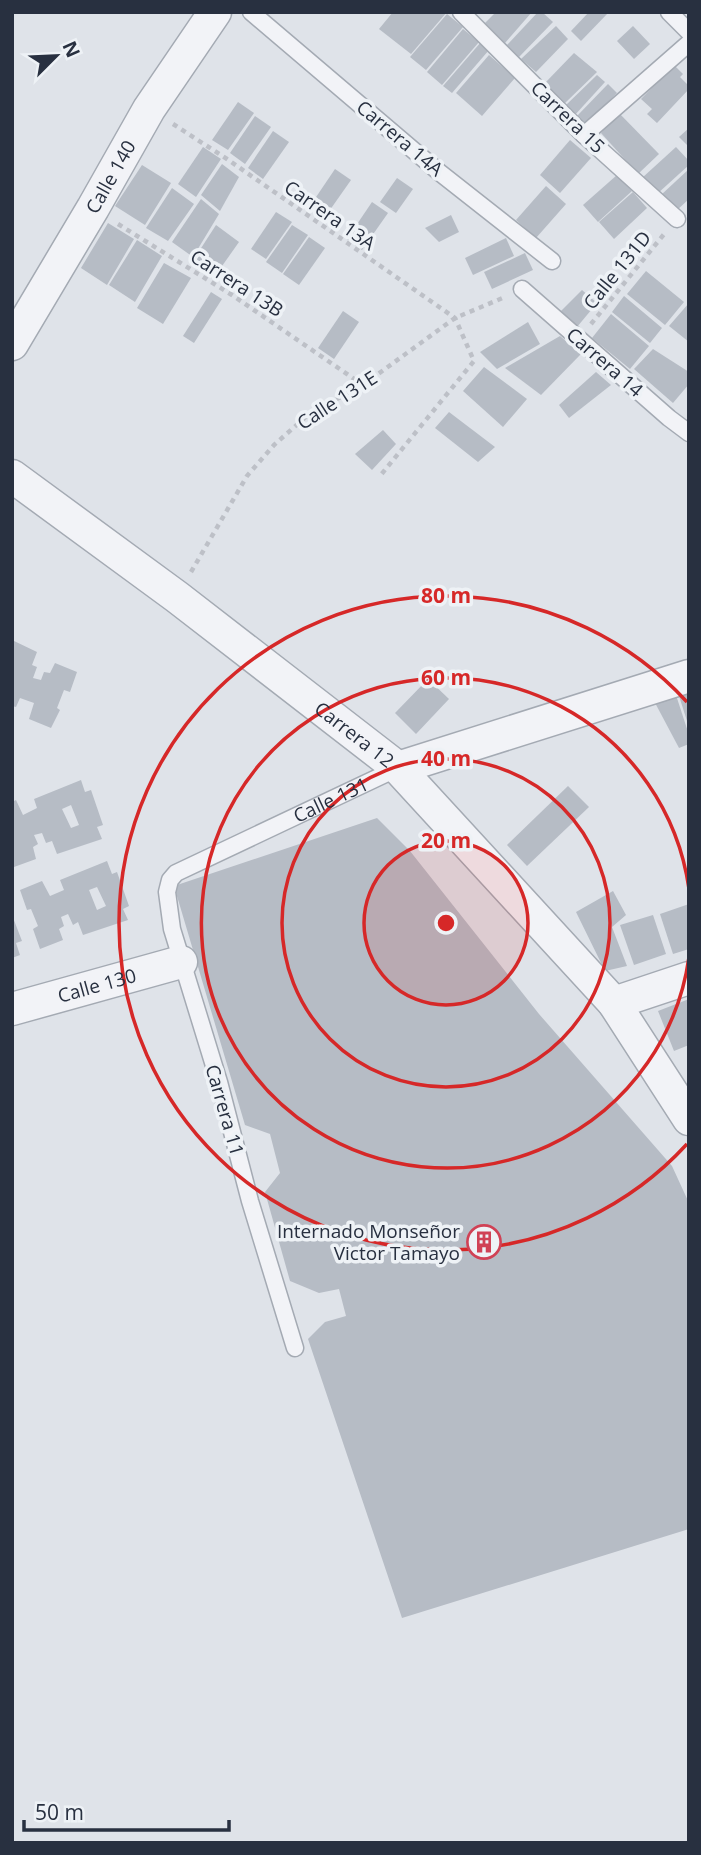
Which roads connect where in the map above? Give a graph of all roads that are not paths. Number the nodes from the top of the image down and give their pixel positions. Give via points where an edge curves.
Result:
1 (215, 12) edge
2 (251, 12) edge
3 (461, 12) edge
4 (669, 12) edge
5 (689, 32) edge
6 (689, 43) edge
7 (584, 135) junction
8 (677, 219) road end
9 (552, 261) dead end
10 (522, 289) road end
11 (12, 344) edge
12 (689, 432) edge
13 (12, 476) edge
14 (689, 676) edge
15 (398, 768) junction
16 (176, 873) joint
17 (181, 962) junction
18 (689, 978) edge
19 (614, 1003) junction
20 (12, 1009) edge
21 (689, 1119) edge
22 (295, 1349) dead end

1 - 11 street, Calle 140 via 149,108
2 - 9 lane, Carrera 14A
3 - 7 lane, Carrera 15
4 - 5 lane
6 - 7 lane
7 - 8 lane, Carrera 15
10 - 12 lane, Carrera 14
13 - 15 street, Carrera 12
14 - 15 street, Calle 131
15 - 16 lane, Calle 131
15 - 19 street, Carrera 12
16 - 17 lane, Carrera 11 via 167,892
17 - 20 street, Calle 130
17 - 22 lane, Carrera 11
18 - 19 street
19 - 21 street, Carrera 12

